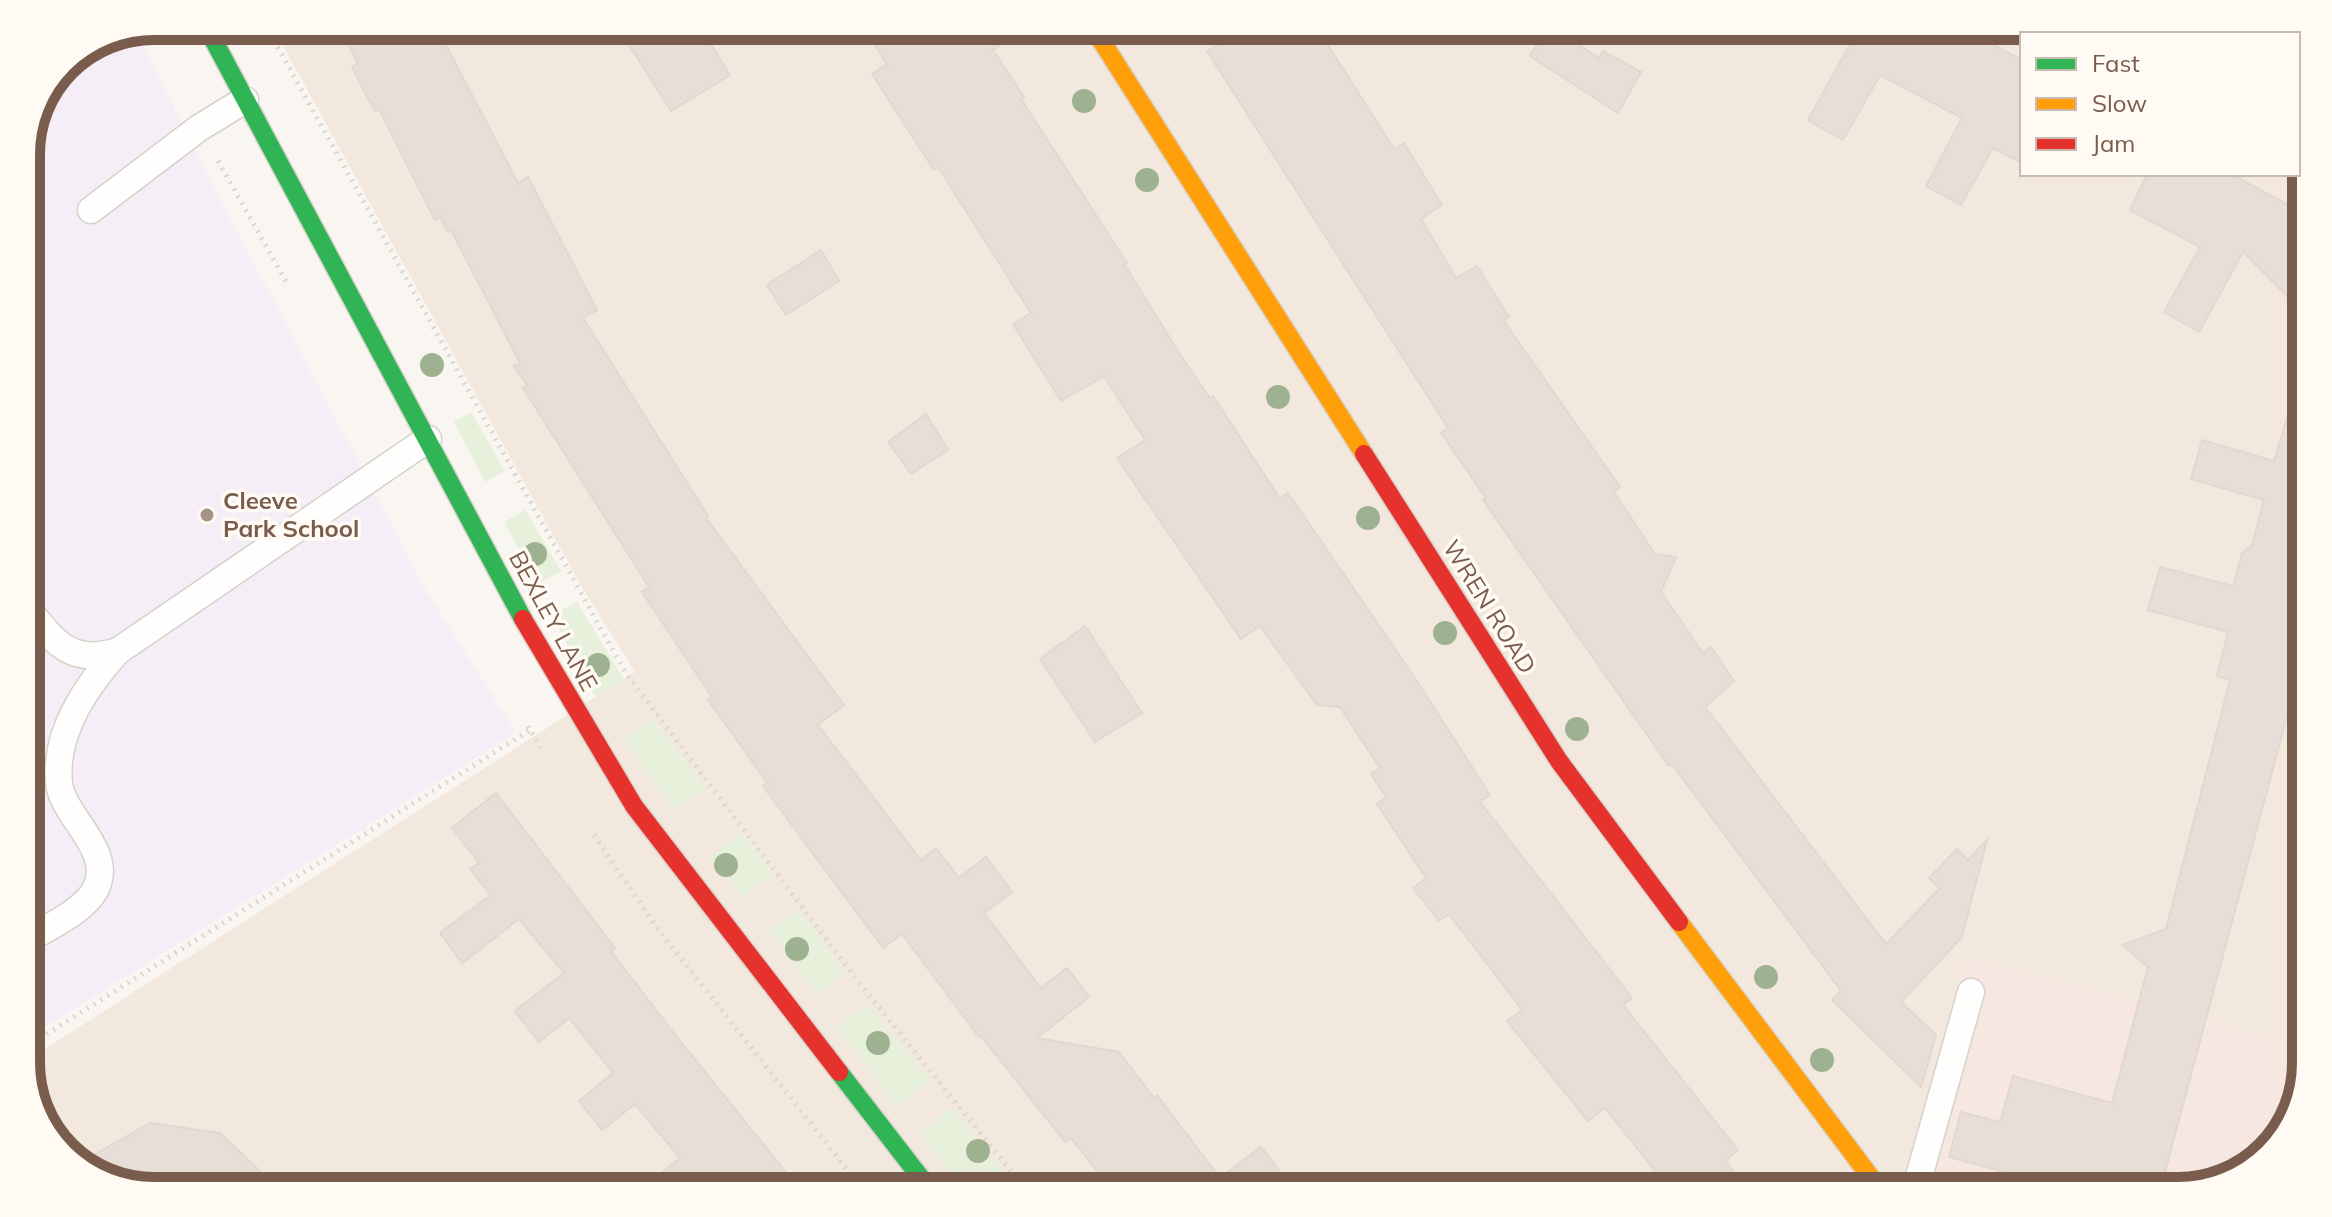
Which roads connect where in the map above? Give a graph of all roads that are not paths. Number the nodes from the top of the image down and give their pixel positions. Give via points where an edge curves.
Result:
1 (213, 40) edge
2 (1101, 40) edge
3 (245, 100) junction
4 (91, 210) dead end
5 (428, 439) junction
6 (40, 625) edge
7 (118, 651) junction
8 (40, 932) edge
9 (1971, 992) dead end
10 (920, 1177) edge
11 (1871, 1177) edge
12 (1919, 1177) edge

1 - 3 street, BEXLEY LANE
2 - 11 street, WREN ROAD via 1559,761
3 - 4 lane
3 - 5 street, BEXLEY LANE
5 - 7 lane
5 - 10 street, BEXLEY LANE via 527,627 634,806
6 - 7 lane via 80,656
7 - 8 lane via 75,711 59,763 65,802 99,863 96,889
9 - 12 lane

